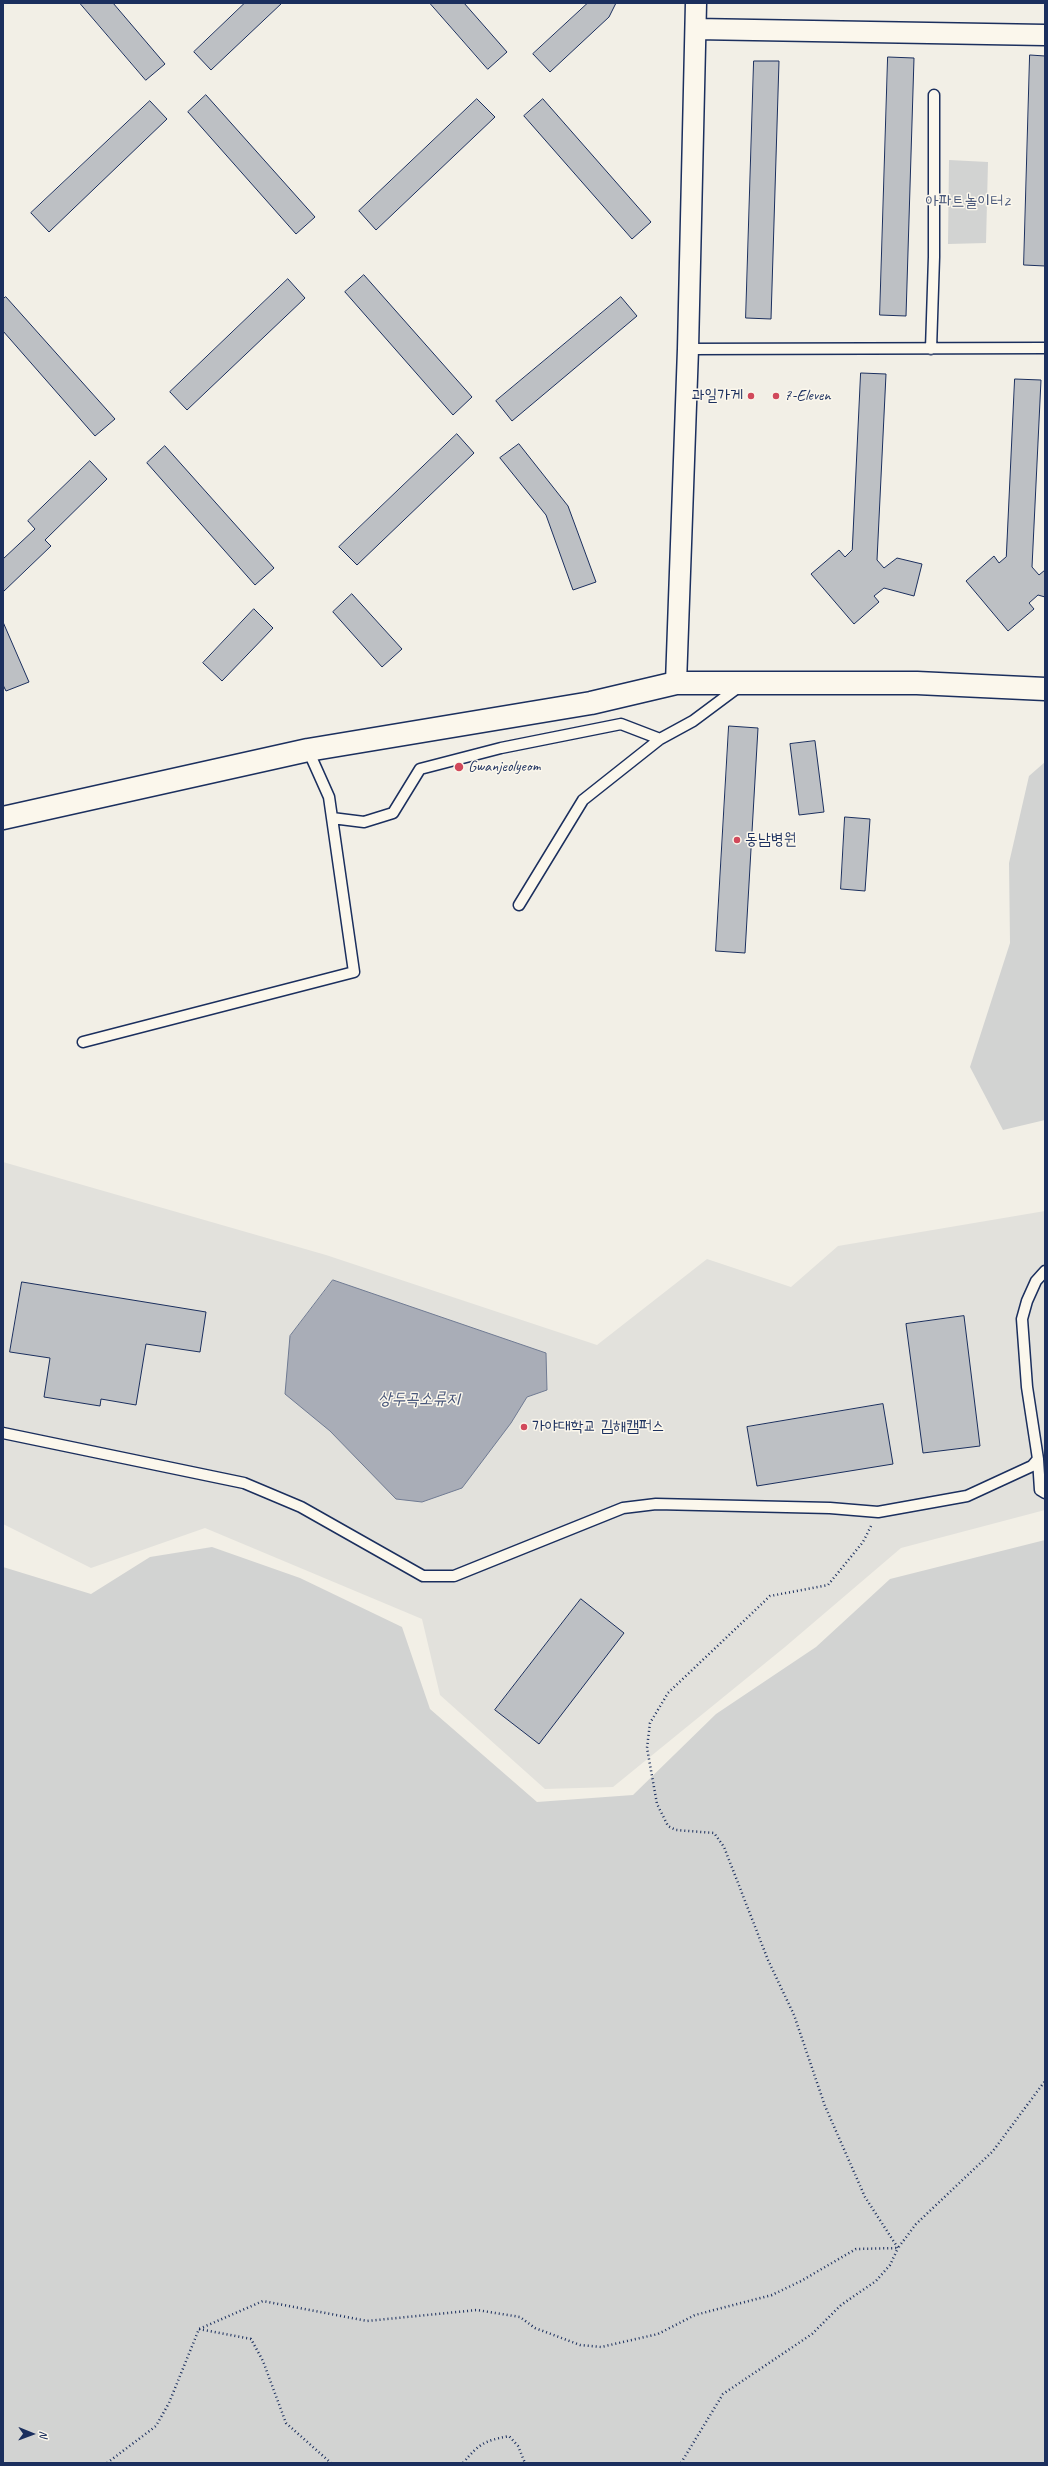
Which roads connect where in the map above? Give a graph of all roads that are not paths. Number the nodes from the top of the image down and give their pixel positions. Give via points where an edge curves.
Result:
1 (696, 3) edge
2 (696, 29) junction
3 (1045, 35) edge
4 (934, 95) dead end
5 (1045, 348) edge
6 (688, 349) junction
7 (931, 349) junction
8 (676, 683) junction
9 (744, 683) junction
10 (1045, 688) edge
11 (660, 739) junction
12 (308, 750) junction
13 (3, 818) edge
14 (332, 818) junction
15 (519, 905) dead end
16 (83, 1042) dead end
17 (1045, 1271) edge
18 (3, 1433) edge
19 (1038, 1458) junction
20 (1045, 1493) edge

1 - 2 street
2 - 3 street
2 - 6 street
4 - 7 lane
5 - 7 lane
6 - 7 lane
6 - 8 street
8 - 9 street
8 - 12 street via 591,703
9 - 10 street via 917,683
9 - 11 lane via 693,721
11 - 14 lane via 621,724 501,748 420,768 393,813 364,822
11 - 15 lane via 583,800
12 - 13 street
12 - 14 lane via 329,796
14 - 16 lane via 354,972
17 - 19 lane via 1036,1281 1022,1319 1027,1387
18 - 19 lane via 244,1483 301,1507 423,1576 454,1576 624,1508 656,1504 830,1508 878,1512 967,1496 1032,1466
19 - 20 lane via 1040,1490

